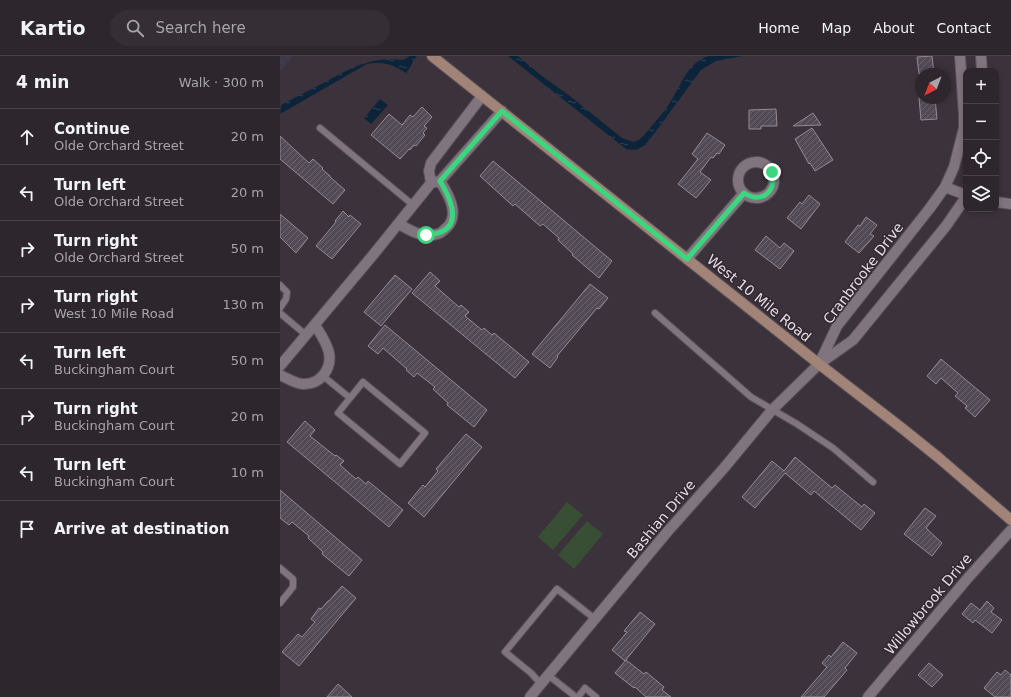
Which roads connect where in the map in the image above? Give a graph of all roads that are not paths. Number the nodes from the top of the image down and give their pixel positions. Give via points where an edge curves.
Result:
1 (432, 56) edge
2 (960, 56) edge
3 (981, 56) edge
4 (982, 68) edge
5 (482, 96) junction
6 (502, 111) junction
7 (320, 128) dead end
8 (436, 182) junction
9 (945, 187) junction
10 (744, 193) dead end
11 (963, 195) edge
12 (963, 200) edge
13 (999, 202) edge
14 (1011, 204) edge
15 (413, 205) junction
16 (399, 224) junction
17 (687, 259) junction
18 (280, 285) edge
19 (280, 308) edge
20 (280, 313) edge
21 (655, 313) dead end
22 (315, 325) junction
23 (306, 335) junction
24 (819, 364) junction
25 (280, 366) edge
26 (280, 375) edge
27 (323, 376) junction
28 (350, 398) junction
29 (772, 410) junction
30 (873, 482) dead end
31 (1011, 520) edge
32 (1011, 530) edge
33 (280, 568) edge
34 (280, 603) edge
35 (595, 619) junction
36 (548, 675) junction
37 (541, 684) junction
38 (530, 697) edge
39 (577, 697) edge
40 (596, 697) edge
41 (868, 697) edge

1 - 5 main road, West 10 Mile Road
2 - 9 street, Cranbrooke Drive via 964,128 954,167
3 - 4 street
5 - 6 main road, West 10 Mile Road
5 - 8 street via 429,167 429,177
6 - 8 street
6 - 17 main road, West 10 Mile Road
7 - 15 lane
8 - 15 street
8 - 16 street via 449,197 453,208 449,226 438,234 426,235
9 - 11 street
9 - 24 street, Cranbrooke Drive via 837,326
10 - 17 street
12 - 24 street via 946,226 853,340
13 - 14 street
15 - 16 street
16 - 22 street
17 - 24 main road, West 10 Mile Road
18 - 19 lane via 287,292
20 - 23 lane
21 - 29 lane via 751,397
22 - 23 street
22 - 27 street via 329,353 328,366
23 - 25 street
24 - 29 street, Bashian Drive
24 - 31 main road, West 10 Mile Road via 939,458
26 - 27 street via 302,384 313,383
27 - 28 lane
28 - 28 lane via 338,413 400,464 425,433 363,382
29 - 30 lane via 833,448
29 - 35 street, Bashian Drive
32 - 41 street, Willowbrook Drive
33 - 34 lane via 293,579 293,587
35 - 36 street, Bashian Drive
35 - 37 lane via 557,590 514,641 505,652
36 - 37 street, Bashian Drive
36 - 39 lane
37 - 38 street, Bashian Drive
39 - 40 lane via 585,688

